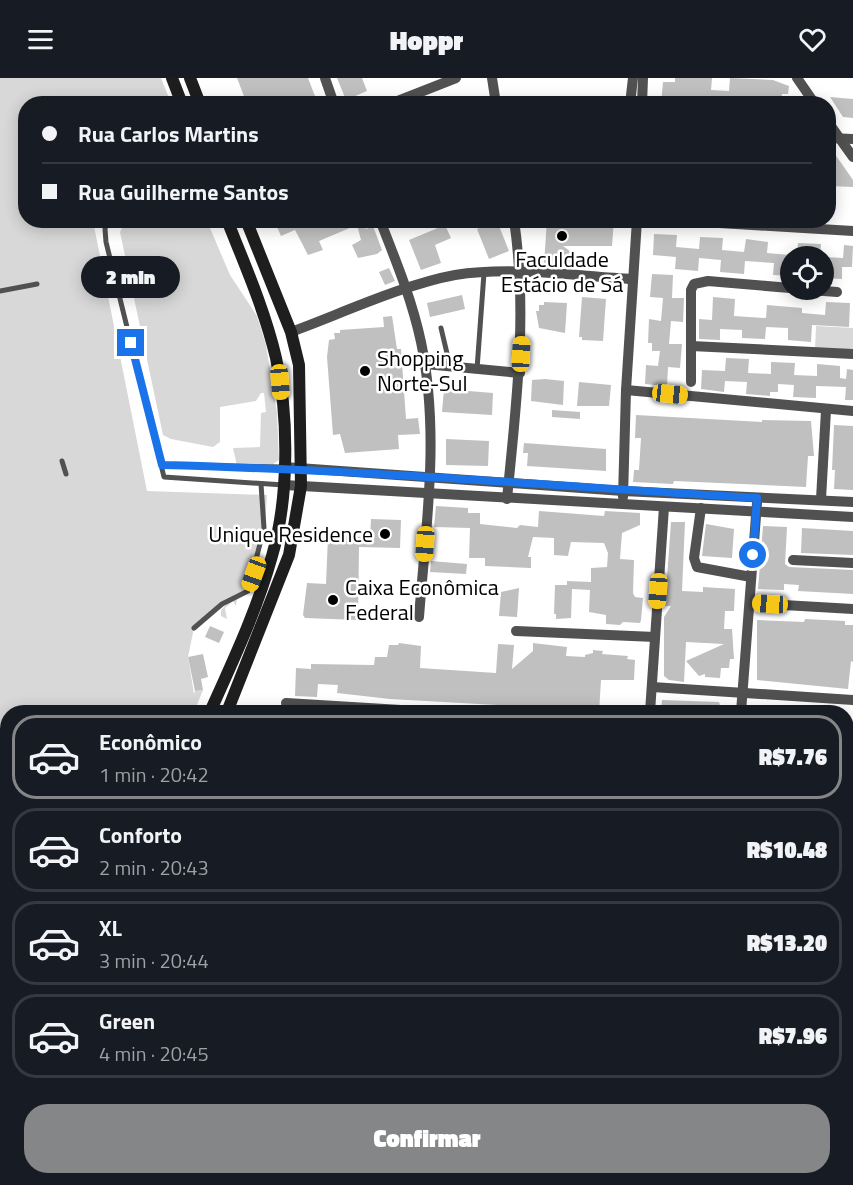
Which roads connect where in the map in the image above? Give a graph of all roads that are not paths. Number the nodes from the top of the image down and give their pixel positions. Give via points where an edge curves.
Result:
1 (172, 78) edge
2 (190, 78) edge
3 (325, 78) edge
4 (456, 78) edge
5 (492, 78) edge
6 (633, 78) edge
7 (643, 78) edge
8 (797, 78) edge
9 (436, 82) edge
10 (179, 96) edge
11 (197, 96) edge
12 (331, 96) edge
13 (407, 96) edge
14 (495, 96) edge
15 (631, 96) edge
16 (642, 96) edge
17 (809, 96) edge
18 (836, 133) edge
19 (836, 138) edge
20 (840, 138) junction
21 (853, 139) edge
22 (853, 157) edge
23 (105, 228) edge
24 (231, 228) edge
25 (249, 228) edge
26 (383, 228) edge
27 (515, 228) edge
28 (636, 228) edge
29 (803, 228) edge
30 (853, 231) edge
31 (483, 273) junction
32 (520, 273) junction
33 (633, 279) junction
34 (37, 285) dead end
35 (780, 287) edge
36 (407, 290) junction
37 (0, 291) edge
38 (834, 292) edge
39 (837, 292) dead end
40 (441, 328) dead end
41 (291, 333) junction
42 (691, 346) junction
43 (853, 354) edge
44 (425, 364) junction
45 (450, 366) junction
46 (477, 369) junction
47 (520, 373) junction
48 (691, 382) dead end
49 (626, 390) junction
50 (826, 410) junction
51 (853, 411) edge
52 (62, 461) dead end
53 (162, 465) junction
54 (284, 467) junction
55 (301, 469) junction
56 (66, 474) dead end
57 (430, 479) junction
58 (509, 483) junction
59 (261, 484) junction
60 (284, 485) junction
61 (301, 486) junction
62 (623, 491) junction
63 (428, 493) junction
64 (757, 498) junction
65 (507, 500) junction
66 (821, 500) junction
67 (853, 502) edge
68 (622, 506) junction
69 (664, 507) junction
70 (701, 508) junction
71 (756, 511) junction
72 (853, 517) edge
73 (793, 560) dead end
74 (853, 563) edge
75 (752, 577) junction
76 (750, 603) junction
77 (853, 609) edge
78 (419, 617) dead end
79 (194, 628) dead end
80 (516, 632) dead end
81 (655, 637) junction
82 (652, 687) junction
83 (742, 693) junction
84 (853, 700) edge
85 (285, 703) dead end
86 (213, 705) edge
87 (230, 705) edge
88 (318, 705) edge
89 (651, 705) edge
90 (741, 705) edge

1 - 10 main road
2 - 11 main road
3 - 12 street
4 - 9 street
5 - 14 street
6 - 15 street
7 - 16 street
8 - 17 street
9 - 13 street
18 - 20 street
19 - 20 street
20 - 21 street
20 - 22 street
23 - 53 lane
24 - 54 main road via 276,357
25 - 41 main road
26 - 36 street
27 - 32 street
28 - 33 street
29 - 30 street
31 - 32 street
31 - 36 street via 438,279
31 - 46 lane
32 - 33 street
32 - 47 street
33 - 49 street
34 - 37 lane
35 - 42 street via 696,283 691,290
36 - 41 street
36 - 44 street
38 - 39 street
40 - 45 lane
41 - 55 main road via 301,383
42 - 43 street
42 - 48 street
44 - 45 street
44 - 57 street via 431,424
45 - 46 street
46 - 47 street
47 - 58 street
49 - 50 street
49 - 62 street
50 - 51 street
50 - 66 street
52 - 56 lane
53 - 54 lane
53 - 59 lane via 164,477
54 - 55 street
54 - 60 main road
55 - 57 street
55 - 61 main road
57 - 58 street
57 - 63 street
58 - 62 street
58 - 65 street
59 - 60 lane
59 - 79 lane via 264,528 248,591 222,604
60 - 61 street
60 - 86 main road via 273,555 256,606
61 - 63 street
61 - 87 main road via 289,555
62 - 64 street
62 - 68 street
63 - 65 street
63 - 78 street
64 - 66 street
64 - 71 street
65 - 68 street
66 - 67 street
68 - 69 street
69 - 70 street
69 - 81 street
70 - 71 street
70 - 75 street via 694,558 697,567
71 - 72 street
71 - 75 street
73 - 74 street
75 - 76 street
76 - 77 street
76 - 83 street
80 - 81 street
81 - 82 street
82 - 83 street
82 - 89 street
83 - 84 street
83 - 90 street
85 - 88 street

